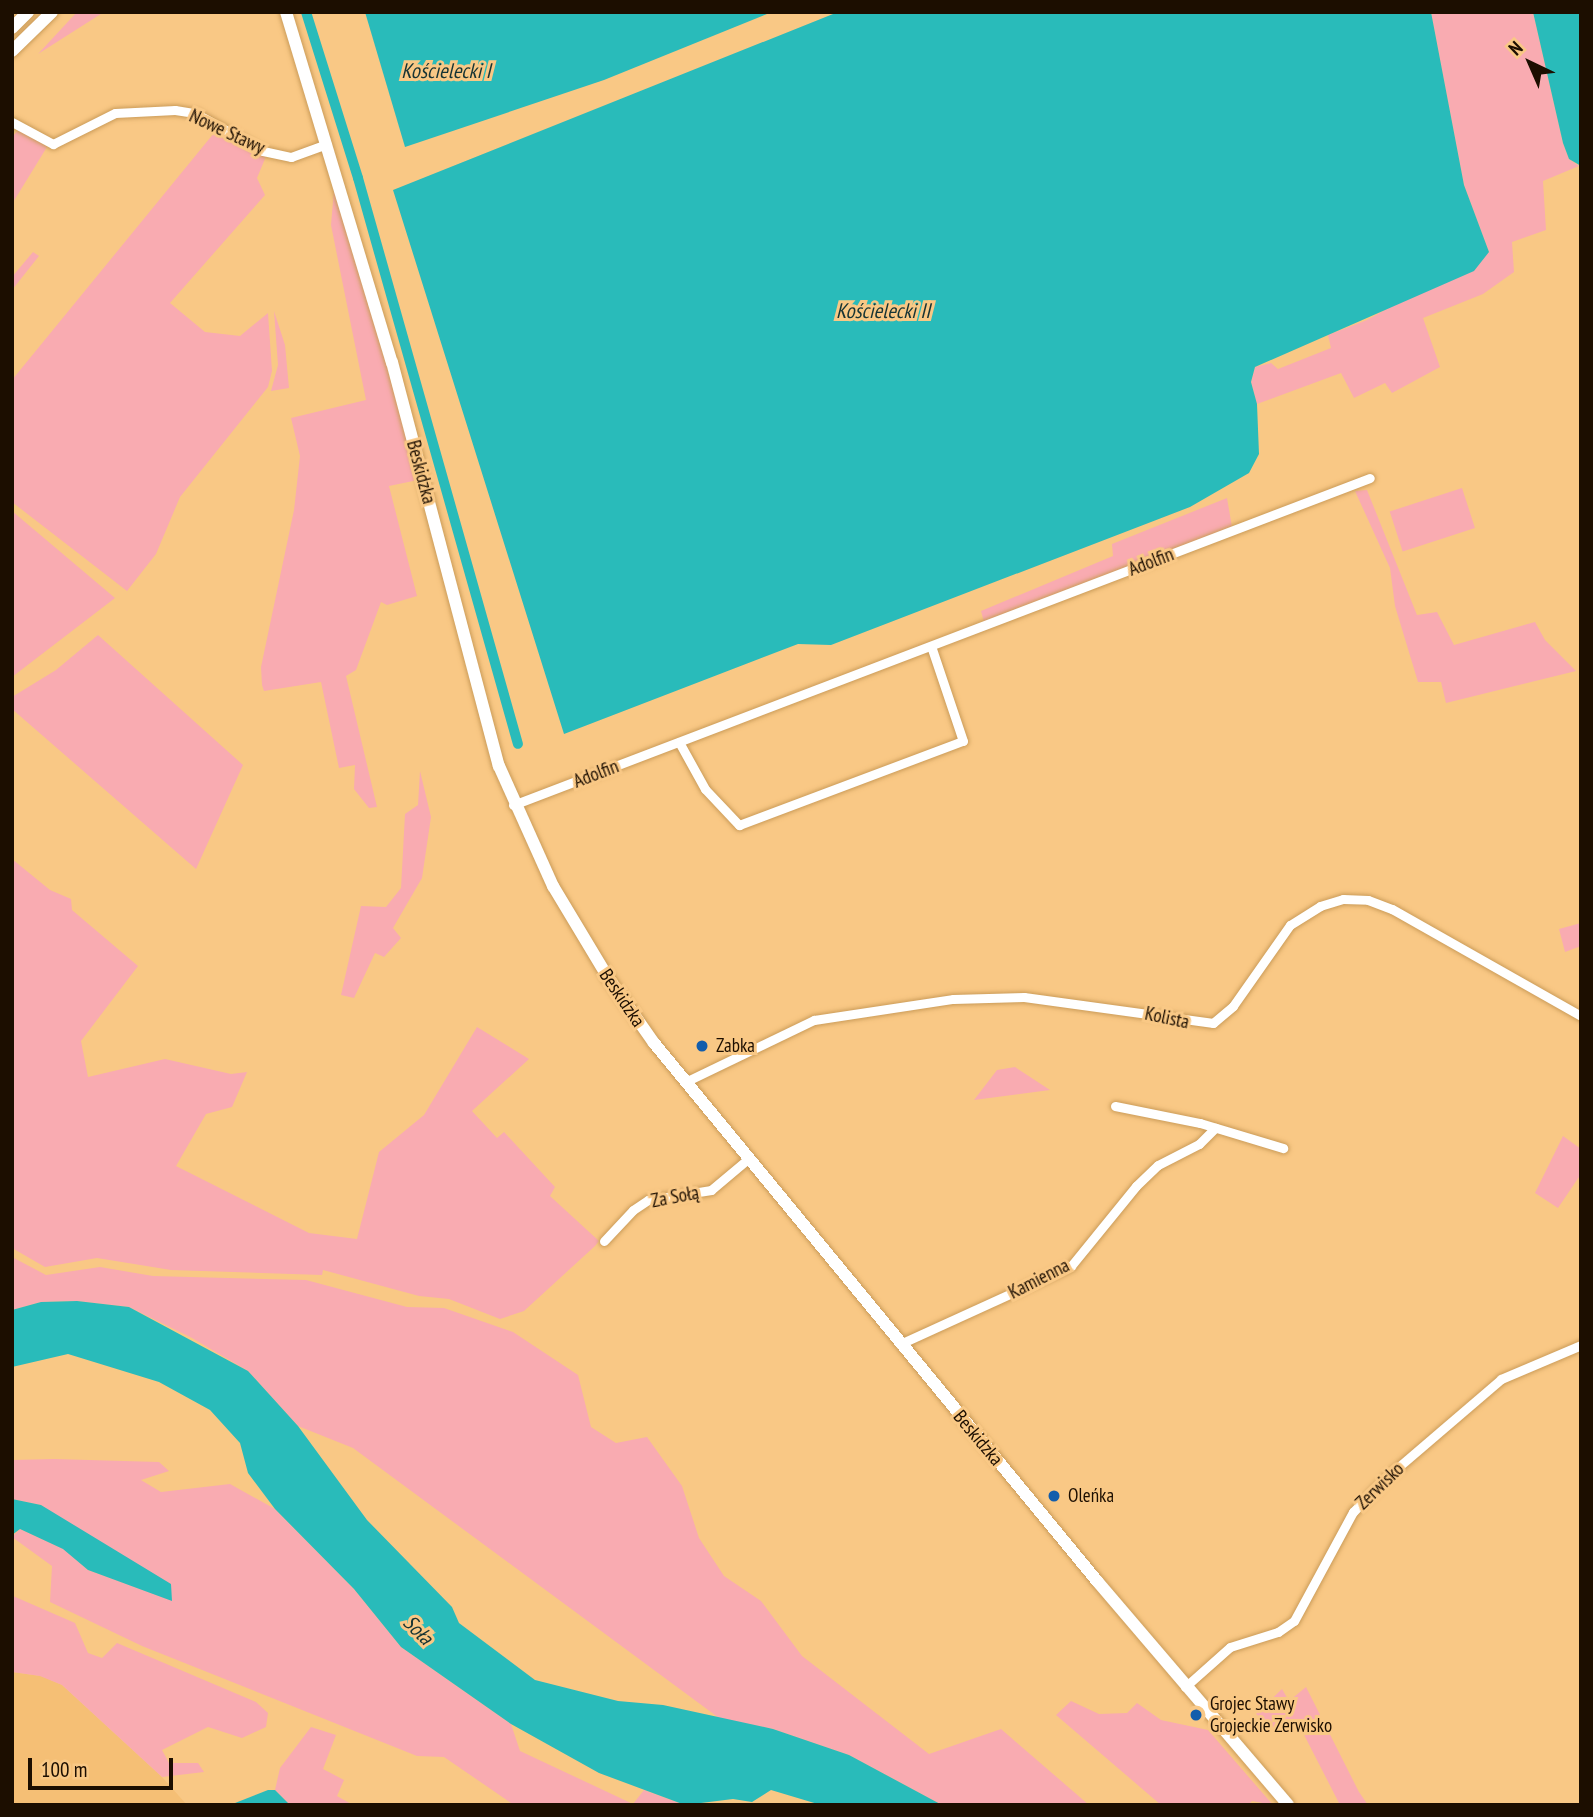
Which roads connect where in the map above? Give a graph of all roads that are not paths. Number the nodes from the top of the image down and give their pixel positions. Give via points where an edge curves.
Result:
1 (28, 12) edge
2 (52, 12) edge
3 (286, 12) edge
4 (12, 28) edge
5 (12, 51) edge
6 (12, 122) edge
7 (327, 144) junction
8 (1370, 478) dead end
9 (931, 646) junction
10 (679, 742) junction
11 (513, 805) junction
12 (1581, 1016) edge
13 (685, 1082) junction
14 (1115, 1106) dead end
15 (1215, 1128) junction
16 (1283, 1148) dead end
17 (748, 1159) junction
18 (604, 1241) dead end
19 (900, 1344) junction
20 (1581, 1345) edge
21 (1185, 1687) junction
22 (1288, 1805) edge

1 - 4 main road
2 - 5 main road
3 - 7 main road, Beskidzka
6 - 7 street, Nowe Stawy via 53,145 114,113 175,110 195,113 263,151 291,157
7 - 11 main road, Beskidzka via 398,386 493,748
8 - 9 street, Adolfin
9 - 10 street, Adolfin
9 - 10 street via 963,741 739,825 705,789
10 - 11 street, Adolfin
11 - 13 main road, Beskidzka via 553,886 607,976
12 - 13 street, Kolista via 1392,909 1361,899 1343,899 1320,906 1290,925 1233,1006 1213,1023 1024,996 953,999 814,1020
13 - 17 main road, Beskidzka
14 - 15 street
15 - 16 street
15 - 19 street, Kamienna via 1199,1144 1158,1165 1136,1186 1071,1266
17 - 18 street, Za Sołą via 711,1190 649,1200 632,1210
17 - 19 main road, Beskidzka
19 - 21 main road, Beskidzka
20 - 21 street, Zerwisko via 1502,1379 1388,1476 1353,1511 1294,1621 1275,1633 1230,1647
21 - 22 main road, Beskidzka

